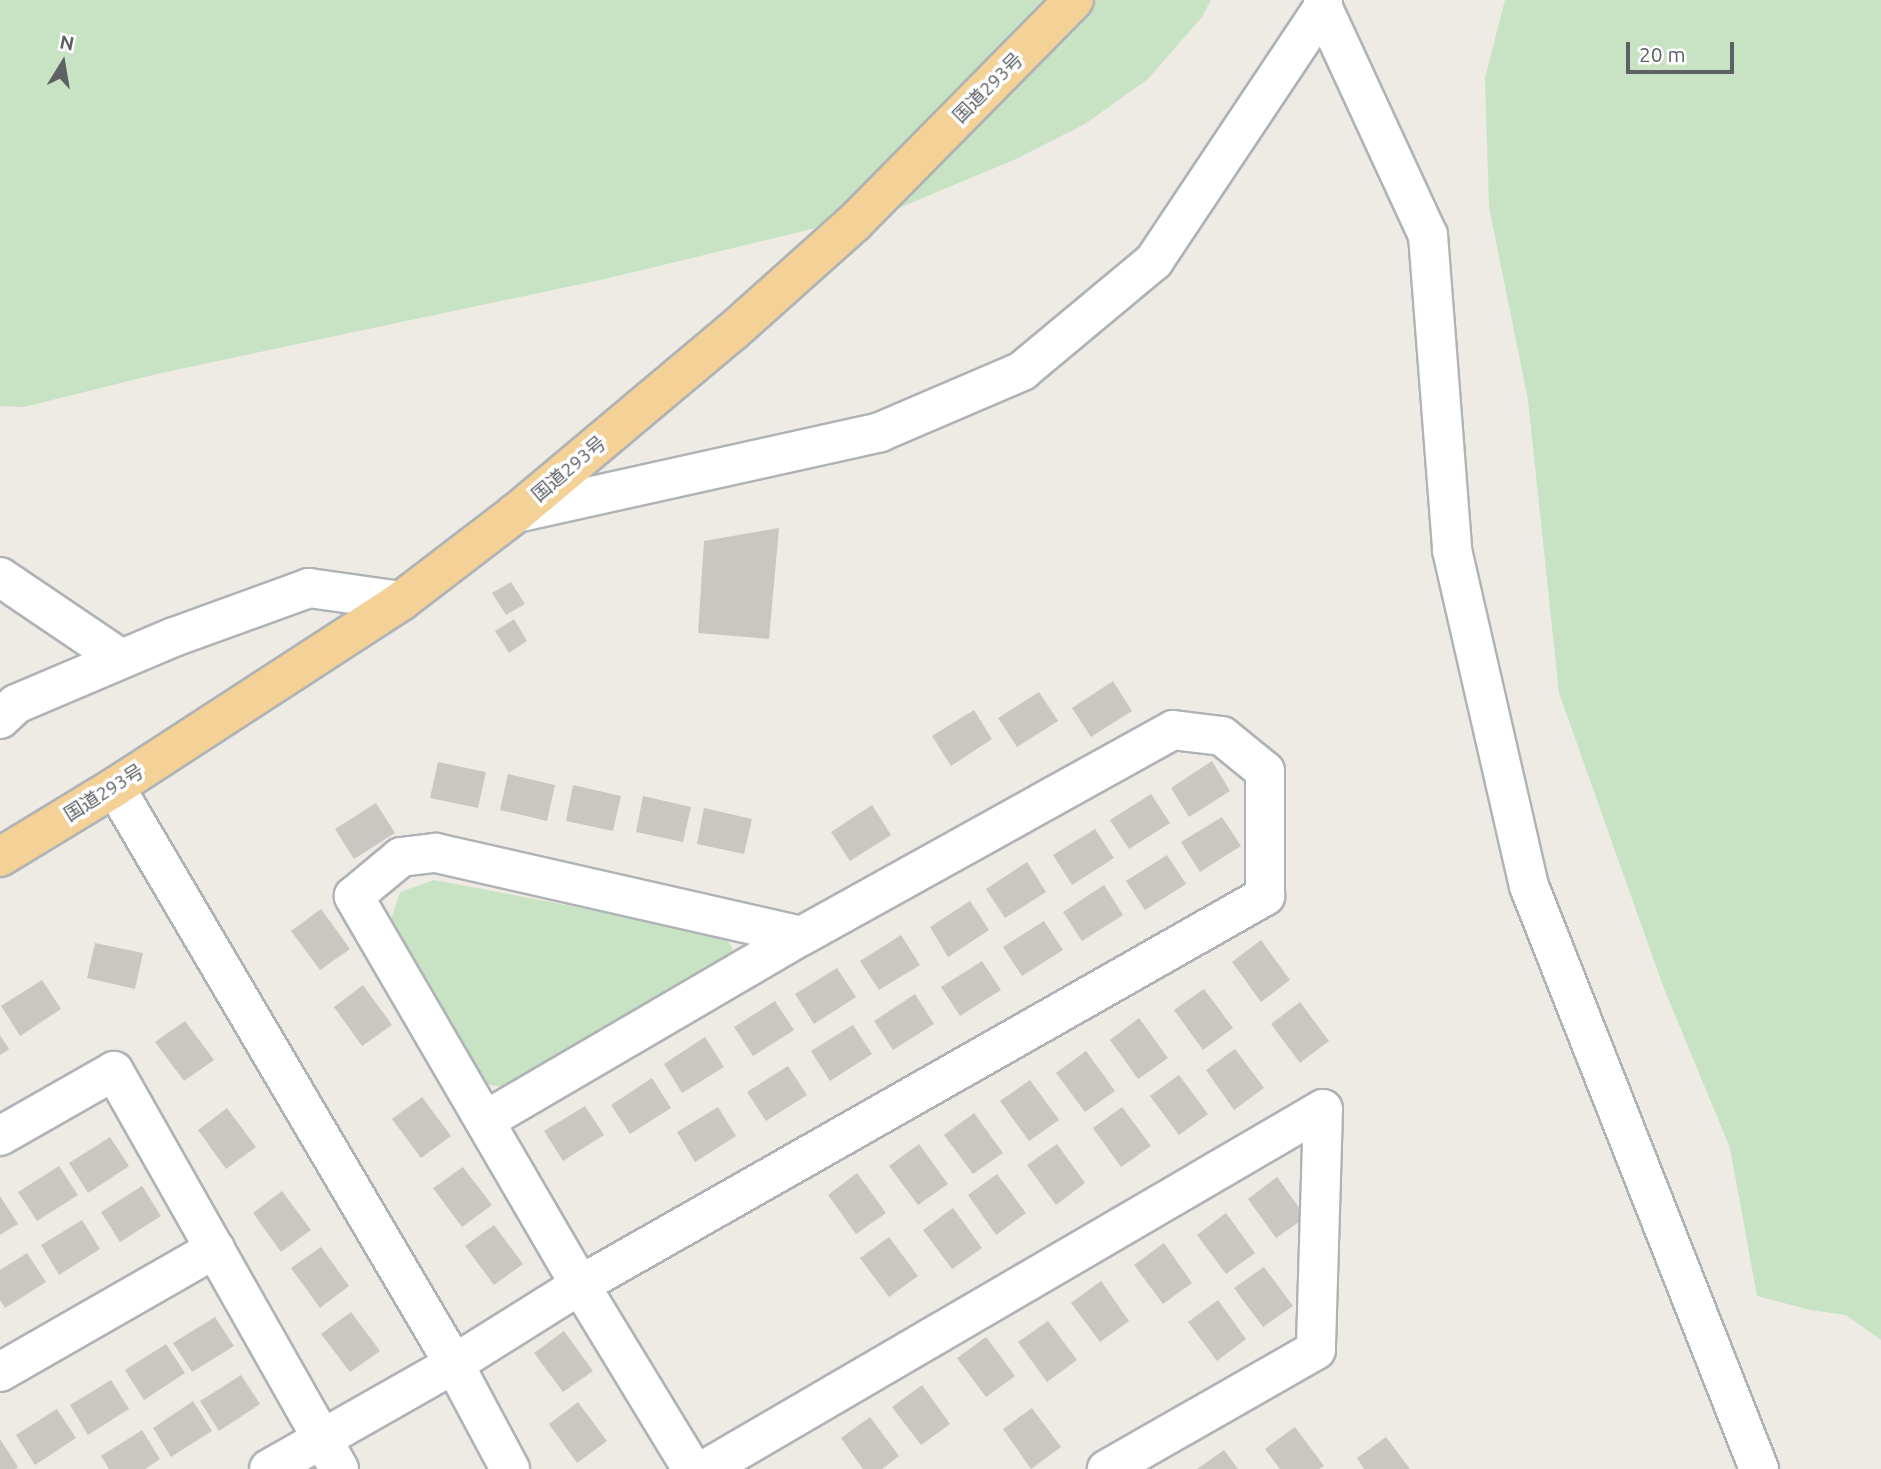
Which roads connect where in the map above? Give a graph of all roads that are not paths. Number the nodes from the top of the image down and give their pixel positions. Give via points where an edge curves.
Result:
1 (1074, 0) edge
2 (1323, 4) edge
3 (516, 513) junction
4 (0, 577) edge
5 (401, 601) junction
6 (121, 659) junction
7 (0, 719) edge
8 (115, 787) junction
9 (0, 857) edge
10 (801, 936) junction
11 (486, 1120) junction
12 (0, 1136) edge
13 (215, 1249) junction
14 (580, 1285) junction
15 (454, 1364) junction
16 (0, 1372) edge
17 (330, 1453) edge
18 (269, 1469) edge
19 (510, 1469) edge
20 (692, 1469) edge
21 (706, 1469) edge
22 (1107, 1469) edge
23 (1759, 1469) edge

1 - 3 highway, 国道293号 via 854,223
2 - 3 street via 1154,261 1022,371 880,432
2 - 23 street via 1428,235 1452,550 1529,886
3 - 5 highway, 国道293号
4 - 6 street
5 - 6 street via 309,588
5 - 8 highway, 国道293号
6 - 7 street via 16,704
8 - 9 highway, 国道293号
8 - 15 street
10 - 11 street
10 - 11 street via 436,853 401,857 354,896
10 - 14 street via 1173,730 1222,736 1265,771 1265,896
11 - 14 street
12 - 13 street via 114,1071
13 - 16 street
13 - 17 street
14 - 15 street
14 - 20 street
15 - 17 street
15 - 19 street
17 - 18 street
21 - 22 street via 1323,1109 1316,1350

